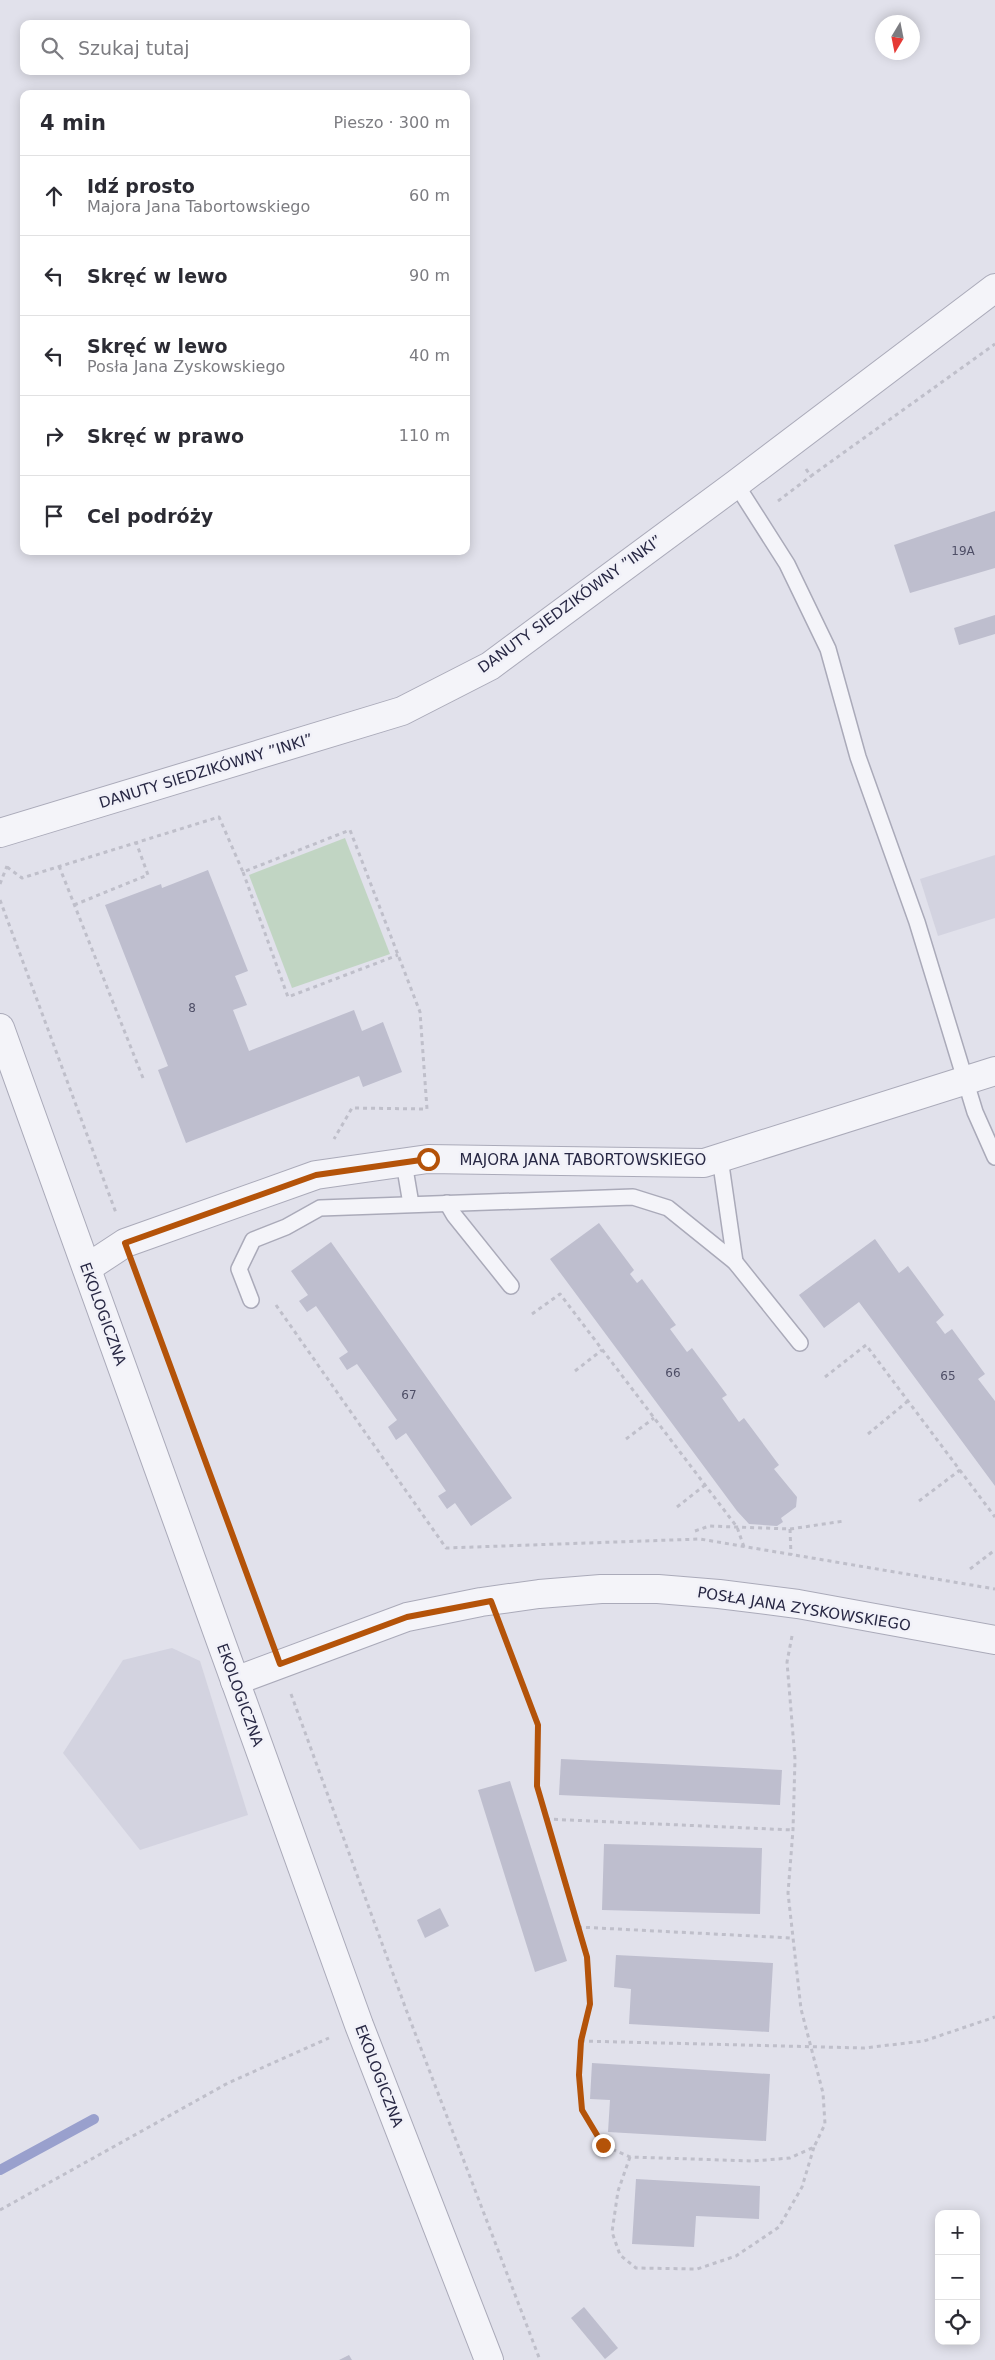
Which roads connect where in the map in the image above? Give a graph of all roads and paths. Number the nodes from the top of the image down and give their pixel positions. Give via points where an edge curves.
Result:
1 (995, 288) edge
2 (811, 476) dead end
3 (736, 484) junction
4 (757, 517) junction
5 (0, 833) edge
6 (136, 842) junction
7 (59, 866) junction
8 (7, 867) dead end
9 (243, 872) junction
10 (0, 900) edge
11 (74, 904) junction
12 (398, 955) junction
13 (0, 1028) edge
14 (995, 1071) edge
15 (143, 1078) dead end
16 (965, 1080) junction
17 (326, 1142) dead end
18 (995, 1157) edge
19 (720, 1158) junction
20 (404, 1163) junction
21 (447, 1203) junction
22 (411, 1204) junction
23 (125, 1243) junction
24 (735, 1262) junction
25 (87, 1268) junction
26 (511, 1286) dead end
27 (252, 1300) dead end
28 (274, 1302) dead end
29 (532, 1314) dead end
30 (800, 1343) dead end
31 (602, 1350) junction
32 (575, 1371) dead end
33 (825, 1377) dead end
34 (908, 1401) junction
35 (654, 1418) junction
36 (868, 1434) dead end
37 (626, 1439) dead end
38 (960, 1470) junction
39 (705, 1485) junction
40 (919, 1501) dead end
41 (676, 1507) dead end
42 (995, 1517) edge
43 (844, 1521) dead end
44 (737, 1527) junction
45 (790, 1529) junction
46 (695, 1531) dead end
47 (744, 1548) junction
48 (995, 1550) edge
49 (791, 1556) junction
50 (970, 1569) dead end
51 (995, 1589) edge
52 (491, 1601) junction
53 (798, 1604) junction
54 (995, 1640) edge
55 (280, 1664) junction
56 (235, 1681) junction
57 (546, 1819) junction
58 (793, 1830) junction
59 (578, 1927) junction
60 (792, 1938) junction
61 (995, 2017) edge
62 (581, 2041) junction
63 (811, 2047) junction
64 (304, 2050) dead end
65 (814, 2147) junction
66 (630, 2157) junction
67 (0, 2210) edge
68 (489, 2360) edge
69 (540, 2360) edge

1 - 3 street, DANUTY SIEDZIKÓWNY ”INKI”
2 - 4 path
3 - 4 lane
3 - 5 street, DANUTY SIEDZIKÓWNY ”INKI” via 490,666 402,711
4 - 16 lane via 787,564 828,649 858,757 917,922
6 - 7 path
6 - 9 path via 219,816
6 - 11 path via 148,876
7 - 8 path via 22,878
7 - 11 path
9 - 12 path via 350,830
9 - 12 path via 288,997
10 - 23 path
11 - 15 path
12 - 17 path via 420,1012 427,1109 352,1108 335,1138
13 - 25 street, EKOLOGICZNA
14 - 16 street, MAJORA JANA TABORTOWSKIEGO
16 - 18 lane
16 - 19 street, MAJORA JANA TABORTOWSKIEGO
19 - 20 street, MAJORA JANA TABORTOWSKIEGO via 704,1163 428,1159
19 - 24 lane
20 - 22 lane
20 - 23 street, MAJORA JANA TABORTOWSKIEGO via 316,1175
21 - 22 lane
21 - 24 lane via 633,1197 668,1208
21 - 26 lane
22 - 27 lane via 320,1208 253,1240 239,1269
23 - 25 street, MAJORA JANA TABORTOWSKIEGO
23 - 55 path
24 - 30 lane
25 - 56 street, EKOLOGICZNA
28 - 47 path via 446,1548 700,1539
29 - 31 path via 560,1294
31 - 32 path
31 - 35 path
33 - 34 path via 866,1346
34 - 36 path
34 - 38 path
35 - 37 path
35 - 39 path
38 - 40 path
38 - 42 path
39 - 41 path
39 - 44 path
43 - 45 path
44 - 45 path
44 - 46 path via 709,1526
44 - 47 path
45 - 49 path
47 - 49 path
48 - 50 path
49 - 51 path
52 - 53 street, POSŁA JANA ZYSKOWSKIEGO via 601,1589 658,1589
52 - 55 street, POSŁA JANA ZYSKOWSKIEGO via 407,1617
52 - 57 path via 538,1725 537,1786
53 - 54 street, POSŁA JANA ZYSKOWSKIEGO
53 - 58 path via 787,1662 795,1759
55 - 56 street, POSŁA JANA ZYSKOWSKIEGO
55 - 69 path via 407,2012
56 - 68 street, EKOLOGICZNA via 363,2034
57 - 58 path
57 - 59 path
58 - 60 path via 788,1893
59 - 60 path
59 - 62 path via 587,1957 590,2004
60 - 63 path via 801,2009
61 - 63 path via 924,2041 864,2048
62 - 63 path
62 - 66 path via 582,2110 603,2145
63 - 65 path via 823,2093 825,2124
64 - 67 path via 228,2083
65 - 66 path via 790,2158 753,2161
65 - 66 path via 802,2187 779,2227 736,2256 697,2269 636,2268 620,2255 612,2232 618,2191

